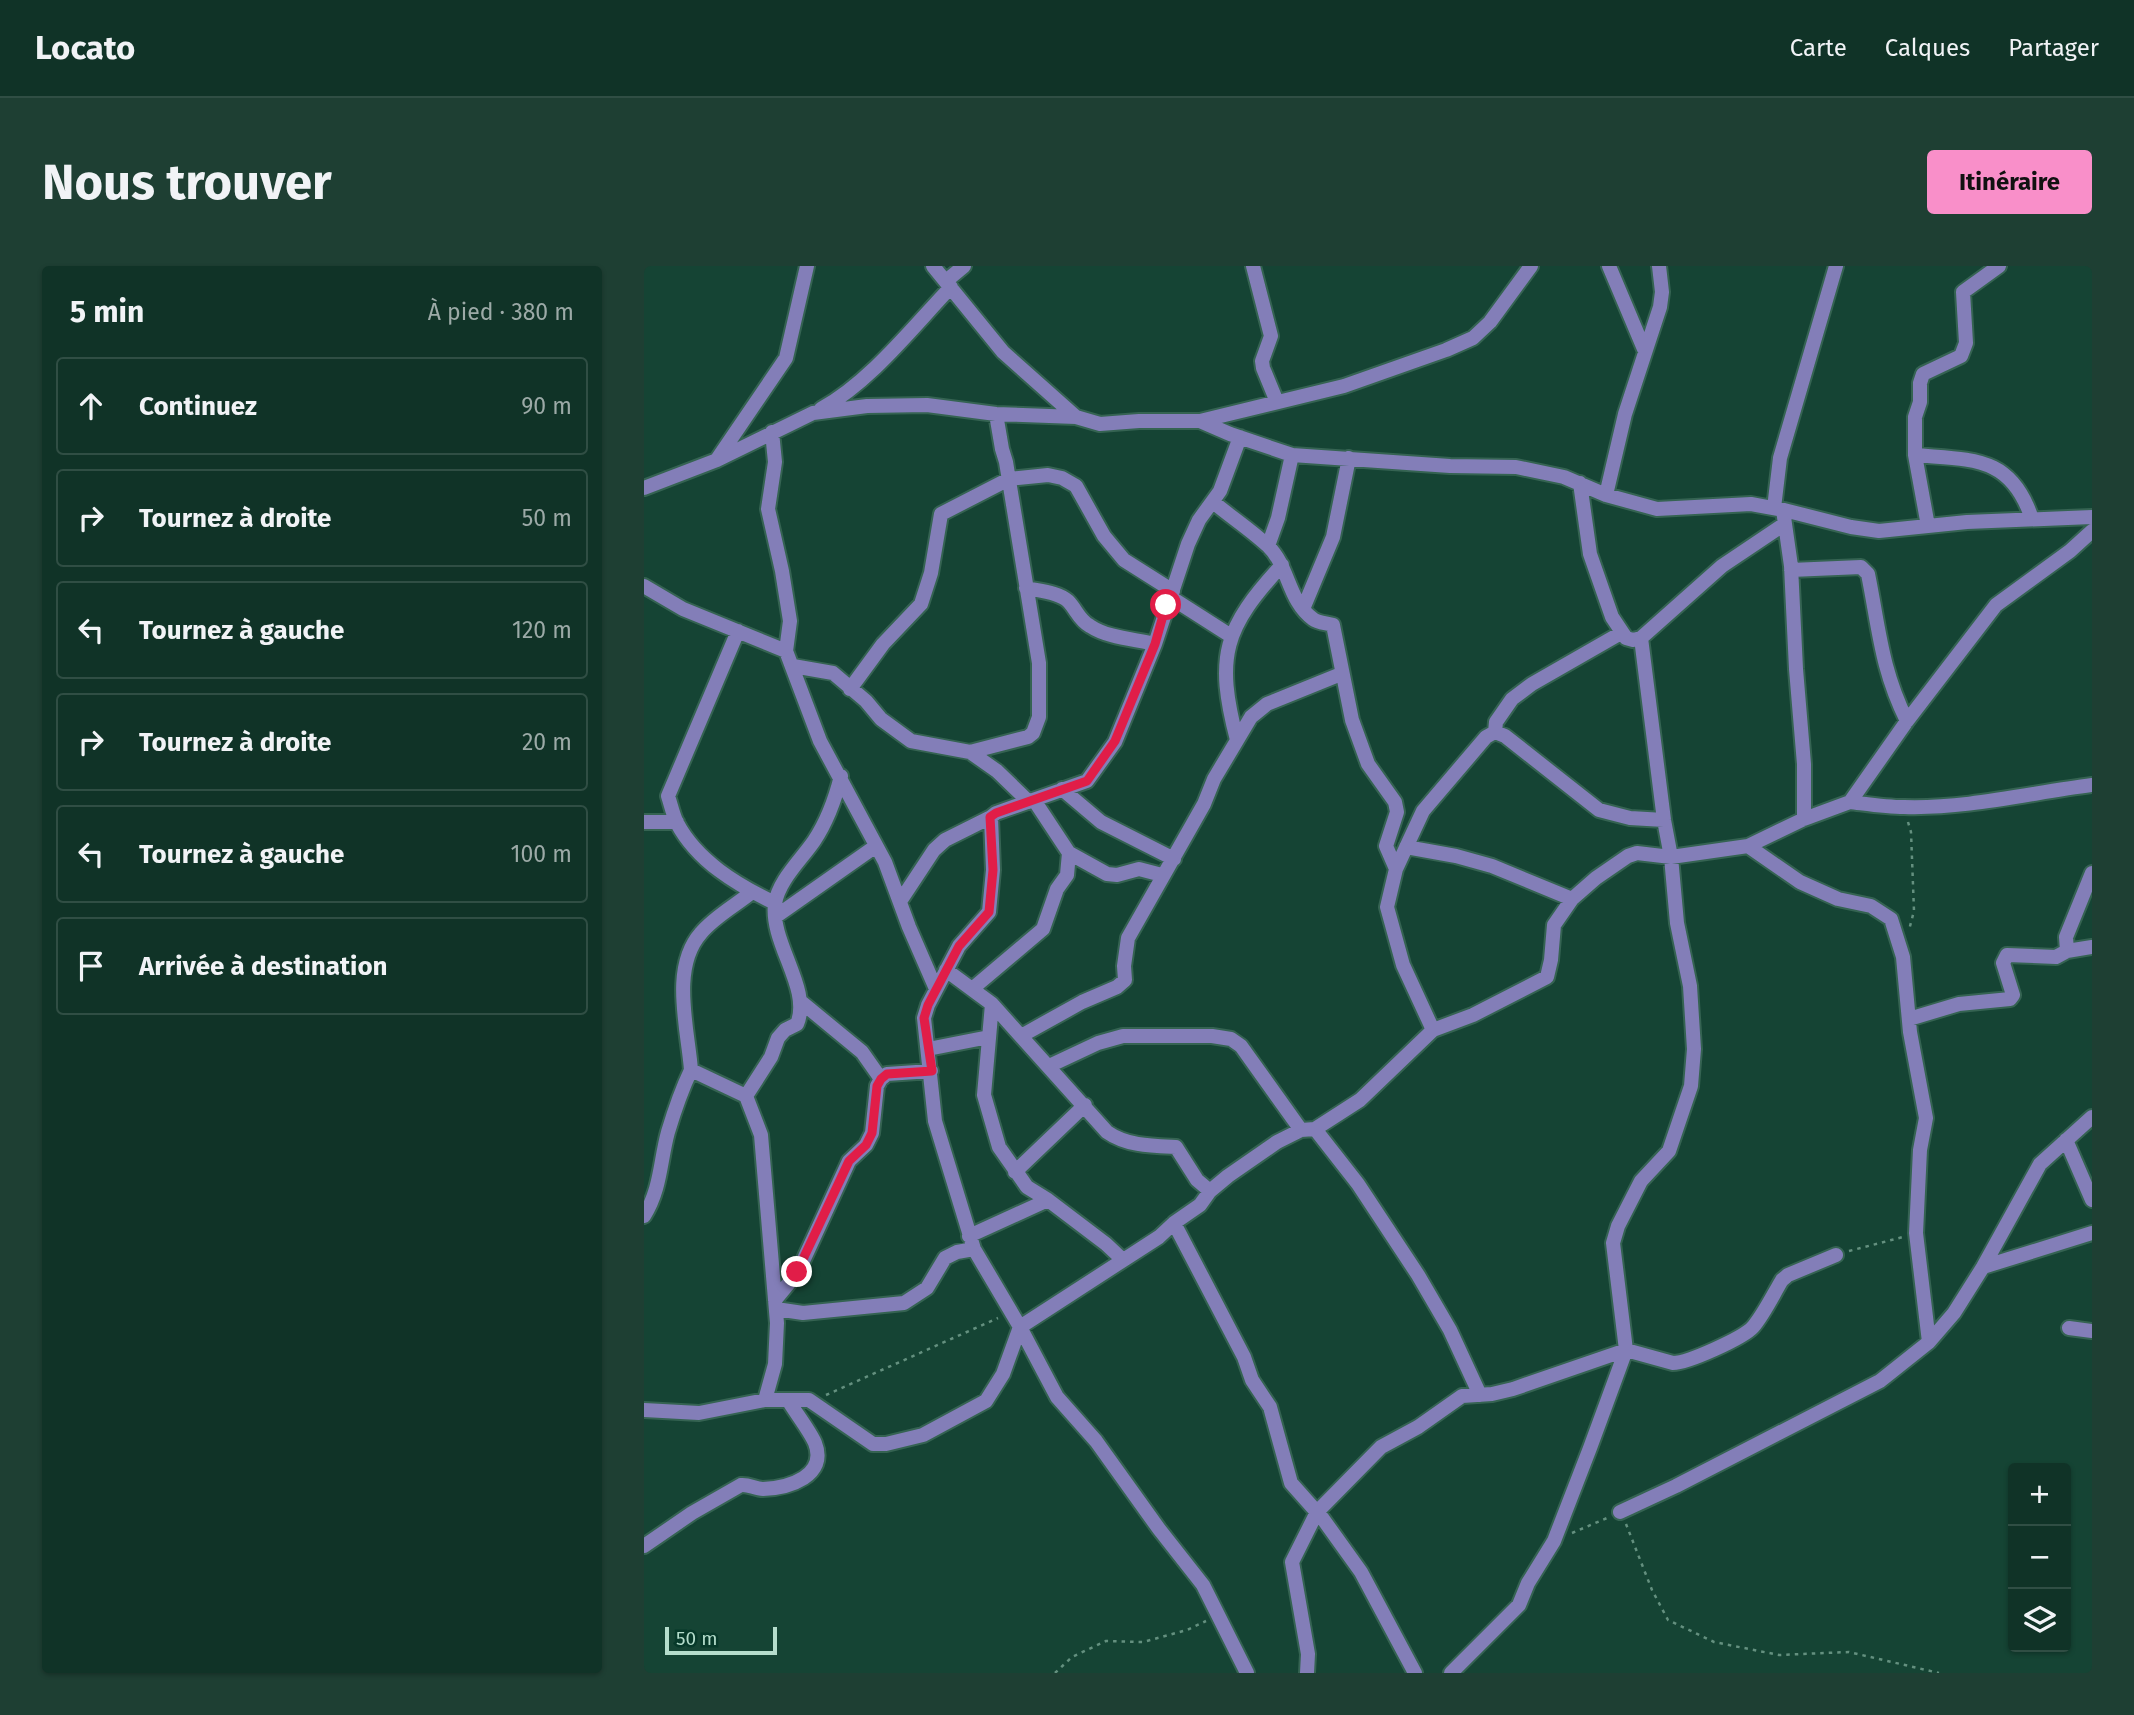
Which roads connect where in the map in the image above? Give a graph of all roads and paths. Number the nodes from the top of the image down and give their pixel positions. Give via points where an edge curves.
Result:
1 (807, 266) edge
2 (933, 266) edge
3 (964, 266) edge
4 (1253, 266) edge
5 (1531, 266) edge
6 (1609, 266) edge
7 (1659, 266) edge
8 (1836, 266) edge
9 (1999, 266) edge
10 (948, 284) junction
11 (1644, 349) junction
12 (1277, 402) junction
13 (813, 413) junction
14 (996, 414) junction
15 (1076, 417) junction
16 (1200, 421) junction
17 (772, 432) junction
18 (1240, 437) junction
19 (1292, 455) junction
20 (1915, 455) junction
21 (1349, 458) junction
22 (717, 460) junction
23 (1009, 479) junction
24 (1580, 483) junction
25 (644, 488) edge
26 (1606, 495) junction
27 (1213, 502) junction
28 (1780, 514) junction
29 (2092, 517) edge
30 (2032, 519) junction
31 (1928, 526) junction
32 (2092, 531) edge
33 (1268, 546) junction
34 (1282, 565) junction
35 (1791, 569) junction
36 (644, 586) edge
37 (1026, 588) junction
38 (1171, 594) junction
39 (1303, 609) junction
40 (738, 631) junction
41 (1621, 633) junction
42 (1231, 636) junction
43 (1641, 638) junction
44 (1155, 644) junction
45 (786, 652) junction
46 (793, 666) junction
47 (1341, 674) junction
48 (850, 690) junction
49 (1907, 721) junction
50 (1495, 732) junction
51 (1237, 740) junction
52 (970, 751) junction
53 (841, 776) junction
54 (2092, 785) edge
55 (1062, 789) junction
56 (1032, 801) junction
57 (1850, 802) junction
58 (1904, 807) junction
59 (990, 817) junction
60 (1804, 819) junction
61 (1664, 820) junction
62 (644, 822) edge
63 (677, 822) junction
64 (876, 846) junction
65 (1748, 846) junction
66 (1406, 847) junction
67 (1069, 853) junction
68 (1671, 857) junction
69 (1174, 859) junction
70 (1396, 869) junction
71 (2092, 873) edge
72 (1162, 875) junction
73 (752, 892) junction
74 (1573, 899) junction
75 (901, 900) junction
76 (775, 910) junction
77 (1909, 934) dead end
78 (2092, 947) edge
79 (2067, 951) junction
80 (946, 970) junction
81 (936, 989) junction
82 (972, 989) junction
83 (800, 1002) junction
84 (992, 1004) junction
85 (1909, 1019) junction
86 (1433, 1030) junction
87 (1021, 1036) junction
88 (989, 1037) junction
89 (928, 1049) junction
90 (1049, 1066) junction
91 (691, 1070) junction
92 (932, 1071) junction
93 (881, 1079) junction
94 (746, 1096) junction
95 (1085, 1105) junction
96 (2092, 1117) edge
97 (1308, 1130) junction
98 (2066, 1140) junction
99 (1014, 1172) junction
100 (1210, 1191) junction
101 (1048, 1200) junction
102 (2092, 1200) edge
103 (644, 1216) edge
104 (1174, 1223) junction
105 (1916, 1233) junction
106 (2092, 1233) edge
107 (971, 1242) junction
108 (1836, 1255) joint
109 (1123, 1260) junction
110 (1983, 1267) junction
111 (776, 1304) junction
112 (1011, 1312) junction
113 (1020, 1327) junction
114 (2069, 1328) dead end
115 (2092, 1331) edge
116 (1929, 1342) junction
117 (1626, 1350) junction
118 (1480, 1395) junction
119 (809, 1399) junction
120 (765, 1400) junction
121 (788, 1400) junction
122 (644, 1410) edge
123 (1620, 1512) junction
124 (1317, 1513) junction
125 (1554, 1541) junction
126 (644, 1546) edge
127 (1217, 1616) junction
128 (1055, 1673) edge
129 (1247, 1673) edge
130 (1307, 1673) edge
131 (1415, 1673) edge
132 (1451, 1673) edge
133 (1939, 1673) edge

1 - 22 street via 786,358
2 - 10 street
3 - 10 street
4 - 12 street via 1271,336 1263,368
5 - 12 street via 1473,338 1344,386
6 - 11 street
7 - 11 street via 1660,307
8 - 28 street via 1782,448
9 - 20 street via 1963,292 1965,351 1923,374 1915,417
10 - 13 street via 860,383
10 - 15 street via 1003,352
11 - 26 street
12 - 16 street
13 - 14 street via 927,405
13 - 17 street
14 - 15 street
14 - 23 street
15 - 16 street via 1100,424
16 - 18 street
17 - 22 street
17 - 45 street via 775,463 768,509 790,621
18 - 19 street
18 - 27 street
19 - 21 street
19 - 33 street
20 - 30 street via 1966,460 2002,471
20 - 31 street
21 - 24 street via 1516,467
21 - 39 street via 1333,537
22 - 25 street
23 - 37 street
23 - 38 street via 1048,475 1076,486 1104,536 1124,560
23 - 48 street via 941,514 921,604 883,644
24 - 26 street
24 - 41 street via 1590,554
26 - 28 street via 1657,509 1751,504
27 - 33 street
27 - 38 street via 1188,544
28 - 31 street via 1870,530
28 - 35 street
28 - 43 street
29 - 30 street
30 - 31 street
32 - 49 street via 1996,605
33 - 34 street
34 - 39 street
34 - 42 street via 1242,611
35 - 49 street via 1861,567 1868,573 1886,671
35 - 60 street
36 - 40 street via 683,610
37 - 44 street via 1062,596 1090,627
37 - 52 street via 1039,663 1038,724 1028,737
38 - 42 street
38 - 44 street
39 - 47 street via 1314,621 1333,625
40 - 45 street
40 - 63 street via 668,796
41 - 43 street via 1633,640
41 - 50 street via 1512,699 1496,722
42 - 51 street via 1224,675
43 - 61 street
44 - 55 street via 1115,741 1087,781
45 - 46 street
46 - 48 street via 832,673
46 - 53 street via 820,741
47 - 51 street via 1267,704 1251,717
47 - 70 street via 1368,764 1395,802 1397,812 1386,846
48 - 52 street via 911,741
49 - 57 street
50 - 61 street via 1600,810
50 - 66 street via 1423,811
51 - 69 street
52 - 56 street
53 - 64 street
53 - 76 street via 834,807 781,887
54 - 58 street via 1982,802
55 - 56 street
55 - 69 street via 1101,822
56 - 59 street
56 - 67 street
57 - 58 street
57 - 60 street
58 - 77 path via 1910,832 1914,911
59 - 75 street via 934,850
59 - 80 street via 993,870 989,912 959,946
60 - 65 street
61 - 68 street
62 - 63 street
63 - 73 street via 695,849
64 - 75 street
64 - 76 street
65 - 68 street
65 - 85 street via 1800,881 1838,899 1871,906 1891,919 1903,957
66 - 70 street
66 - 74 street via 1492,866
67 - 72 street via 1107,874 1139,869
67 - 82 street via 1067,875 1043,929
68 - 74 street via 1628,856
68 - 117 street via 1677,923 1690,986 1691,1086 1669,1151 1641,1181 1615,1234
69 - 72 street
70 - 86 street via 1387,907 1403,965
71 - 79 street via 2066,937
72 - 87 street via 1128,938 1125,981
73 - 76 street
73 - 91 street via 700,934 690,955 683,1014
74 - 86 street via 1554,925 1547,976 1473,1015
75 - 81 street
76 - 83 street
78 - 79 street
79 - 85 street via 2056,957 2007,955 2003,963 2013,995 2010,999 1959,1004
80 - 81 street
80 - 82 street
81 - 89 street via 924,1018
82 - 84 street
83 - 93 street via 862,1052
83 - 94 street via 802,1014 797,1024 778,1038
84 - 87 street
84 - 88 street
85 - 105 street via 1926,1118
86 - 97 street via 1360,1100
87 - 90 street
88 - 89 street
88 - 99 street via 984,1095 999,1147
89 - 92 street
90 - 95 street
90 - 97 street via 1123,1036 1231,1039
91 - 94 street
91 - 103 street via 668,1132 661,1176
92 - 93 street via 887,1074
92 - 107 street via 935,1121
93 - 111 street via 872,1133 849,1161 797,1272
94 - 111 street via 761,1135
95 - 99 street
95 - 100 street via 1119,1140 1176,1147 1197,1180
96 - 98 street
97 - 100 street via 1277,1142
97 - 118 street via 1358,1184 1418,1275
98 - 102 street
98 - 110 street via 2040,1164
99 - 101 street
100 - 104 street via 1200,1205
101 - 107 street
101 - 109 street
104 - 109 street
104 - 124 street via 1270,1408 1287,1474
105 - 108 path
105 - 116 street
106 - 110 street
107 - 111 street via 945,1258 927,1288 904,1303 815,1312
107 - 112 street
108 - 117 street via 1788,1275 1752,1329 1700,1356 1673,1363
109 - 113 street
110 - 116 street
111 - 120 street via 775,1364
112 - 113 street
112 - 119 path via 833,1393
113 - 119 street via 1003,1374 986,1401 923,1435 873,1444
113 - 127 street via 1057,1396 1203,1585
114 - 115 street
116 - 123 street via 1880,1381
117 - 118 street via 1513,1389
117 - 125 street
118 - 124 street via 1462,1396 1381,1447
119 - 121 street
120 - 121 street
120 - 122 street via 699,1413
121 - 126 street via 818,1454 808,1477 776,1488 741,1485
123 - 125 path
123 - 133 path via 1668,1620 1714,1642 1753,1650 1779,1655 1849,1652
124 - 130 street via 1292,1562 1308,1654
124 - 131 street via 1360,1572
125 - 132 street via 1519,1605
127 - 128 path via 1143,1642 1106,1642 1072,1657
127 - 129 street

